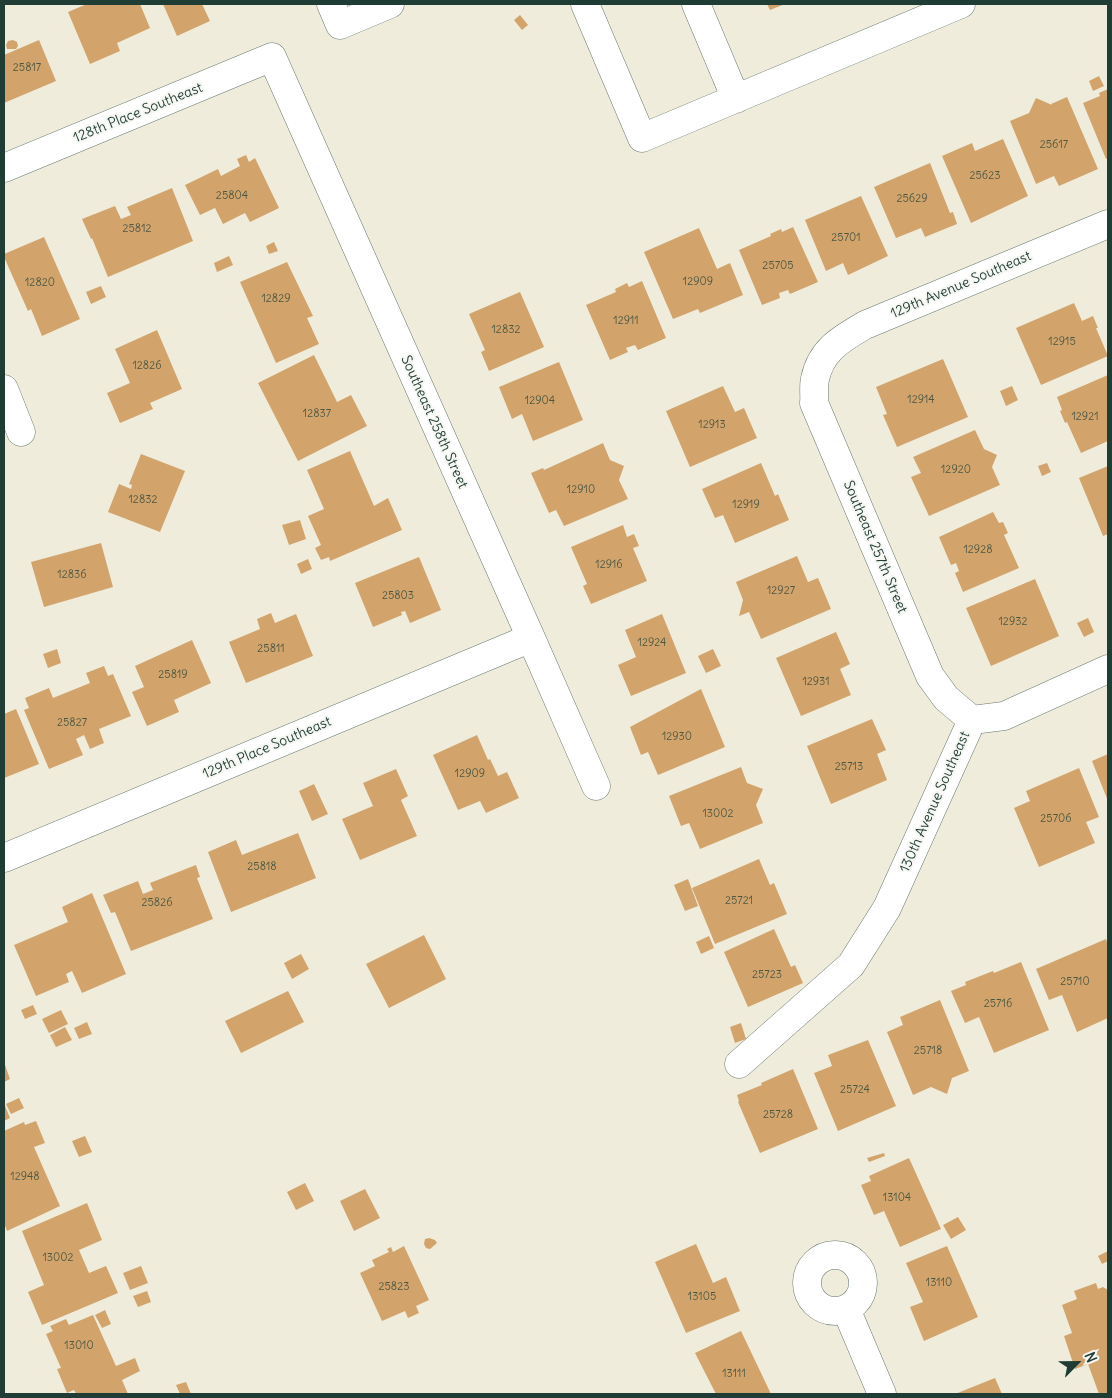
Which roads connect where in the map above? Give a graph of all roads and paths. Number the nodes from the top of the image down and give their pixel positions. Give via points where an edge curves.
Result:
1 (331, 4) edge
2 (390, 4) edge
3 (585, 4) edge
4 (696, 4) edge
5 (961, 4) edge
6 (272, 57) joint
7 (736, 99) junction
8 (4, 168) edge
9 (1108, 224) edge
10 (822, 360) joint
11 (4, 389) edge
12 (20, 432) dead end
13 (531, 638) junction
14 (1108, 669) edge
15 (972, 720) junction
16 (596, 786) dead end
17 (4, 858) edge
18 (739, 1064) dead end
19 (846, 1309) dead end
20 (882, 1394) edge

1 - 2 street via 340,25
3 - 7 street via 642,138
4 - 7 street
5 - 7 street
6 - 8 street, 128th Place Southeast
6 - 13 street, Southeast 258th Street
9 - 10 street, 129th Avenue Southeast via 865,325 838,340
10 - 15 street, Southeast 257th Street via 815,380 814,403 930,676 946,698
11 - 12 street
13 - 16 street, Southeast 258th Street
13 - 17 street, 129th Place Southeast
14 - 15 street, 130th Avenue Southeast via 1004,716
15 - 18 street, 130th Avenue Southeast via 887,908 851,965
19 - 20 street

